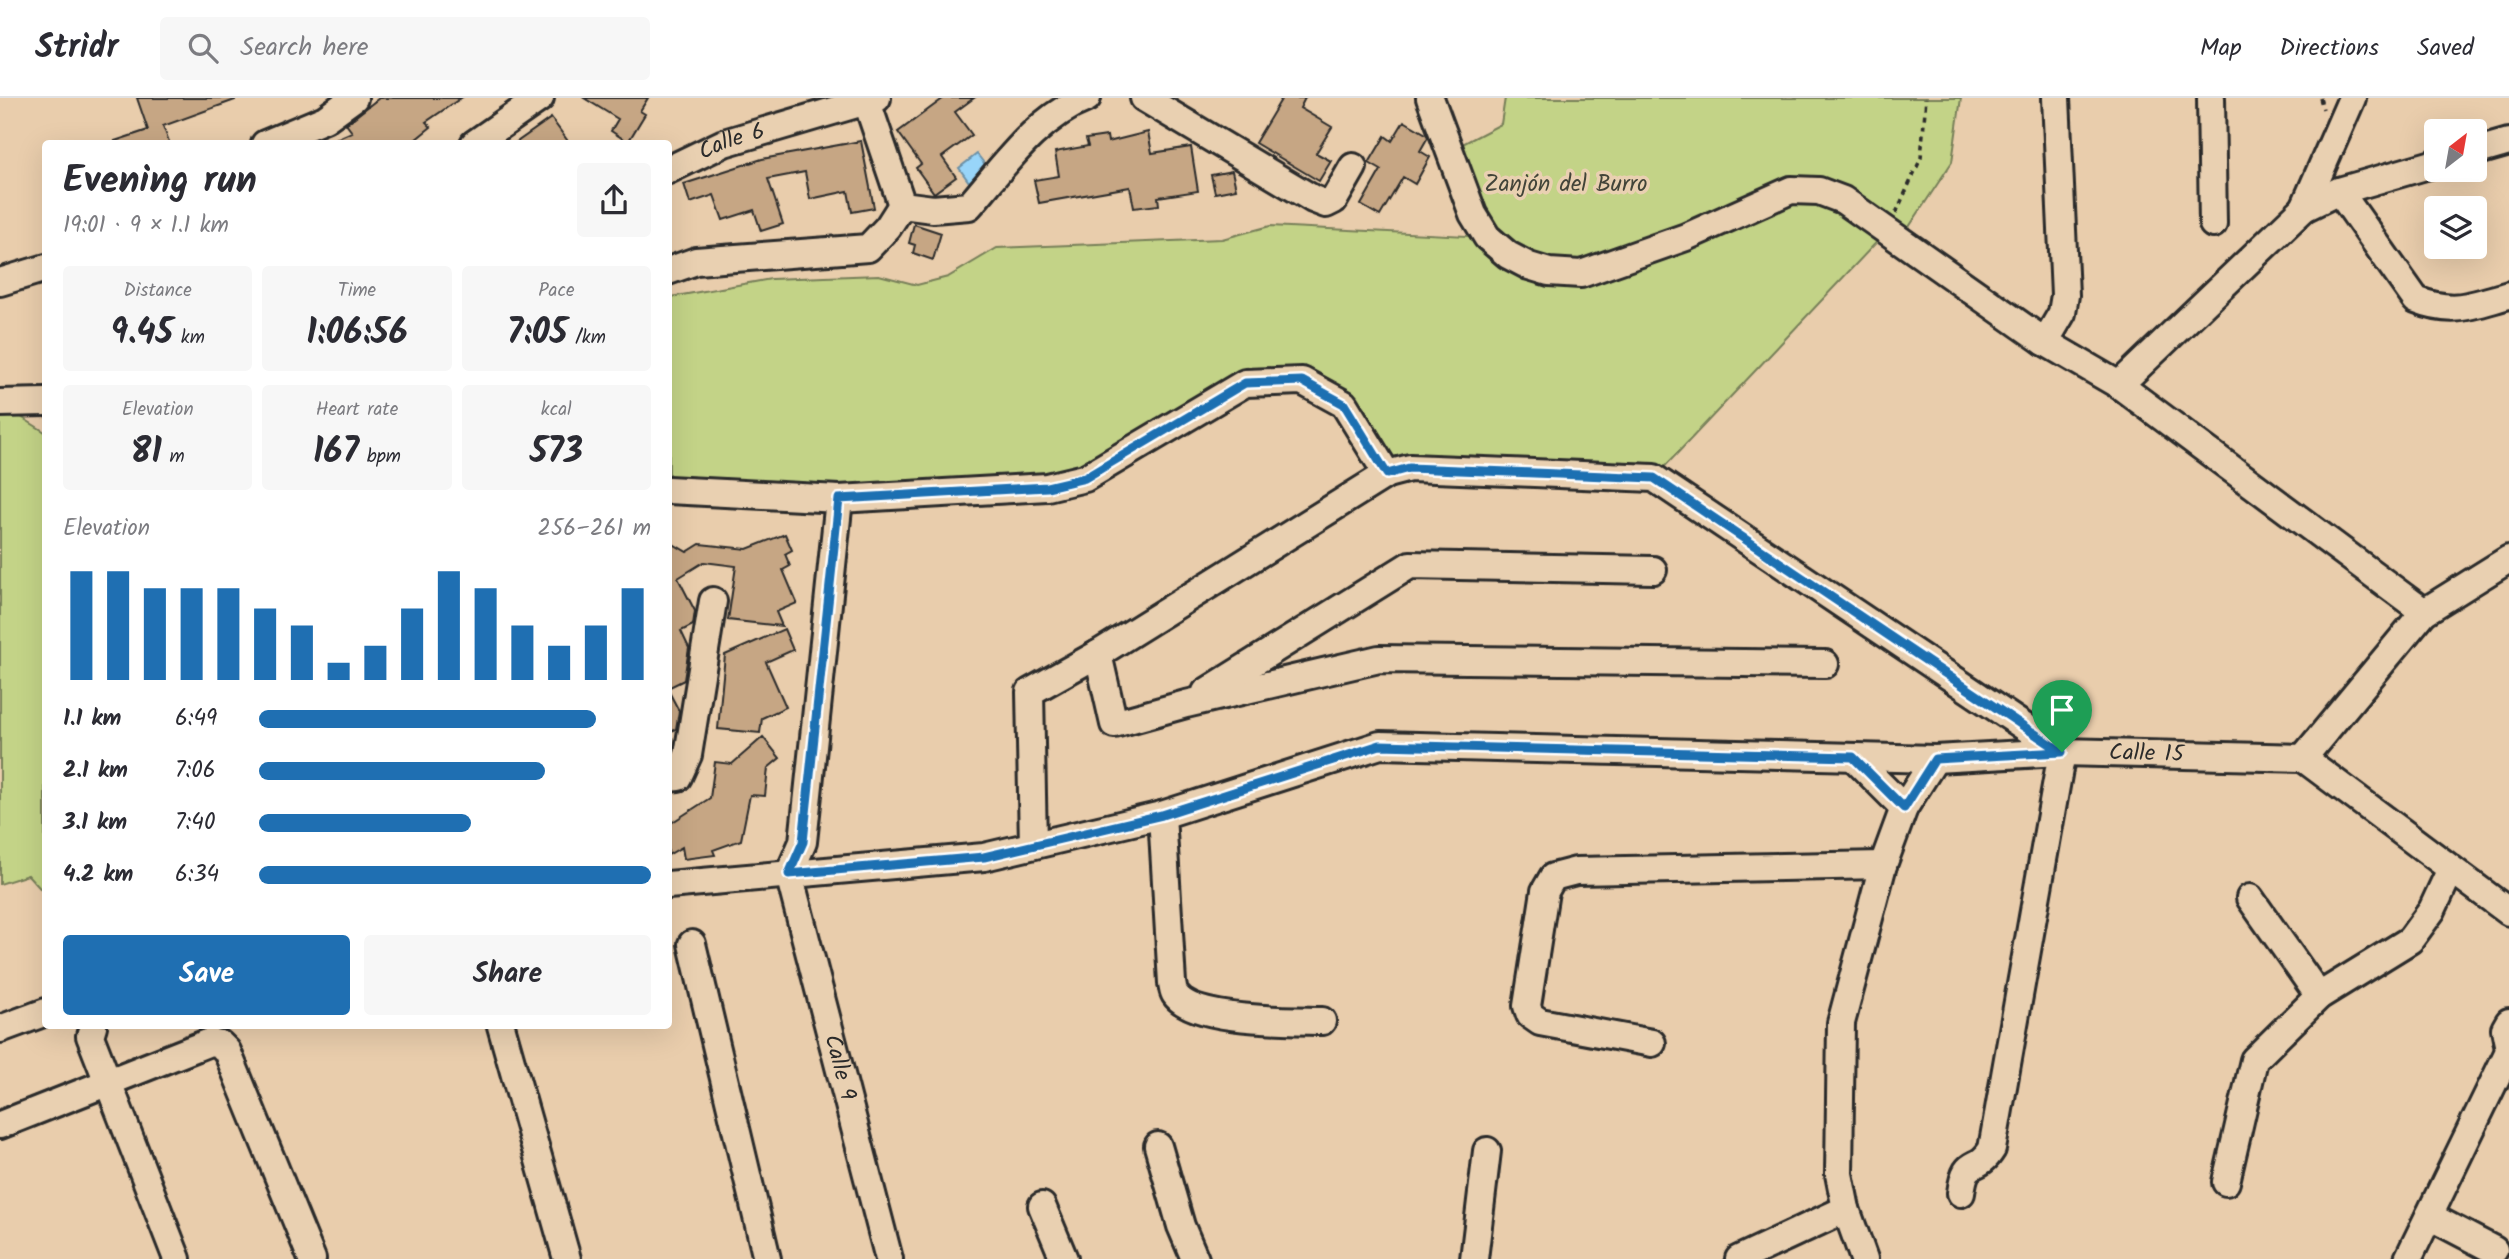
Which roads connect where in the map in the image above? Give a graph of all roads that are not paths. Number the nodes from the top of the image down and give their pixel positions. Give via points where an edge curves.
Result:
1 (355, 98) edge
2 (540, 98) edge
3 (1087, 98) edge
4 (1144, 98) edge
5 (1430, 98) edge
6 (2056, 98) edge
7 (2211, 98) edge
8 (2353, 98) edge
9 (857, 101) edge
10 (275, 140) edge
11 (480, 140) edge
12 (2509, 142) edge
13 (2487, 148) edge
14 (2424, 166) edge
15 (1353, 167) dead end
16 (672, 168) edge
17 (2339, 191) junction
18 (902, 205) junction
19 (2304, 208) junction
20 (2213, 224) dead end
21 (42, 269) edge
22 (672, 270) edge
23 (0, 282) edge
24 (2509, 295) edge
25 (2045, 342) junction
26 (2119, 385) junction
27 (42, 402) edge
28 (0, 403) edge
29 (1387, 474) junction
30 (672, 490) edge
31 (839, 499) junction
32 (2509, 559) edge
33 (1653, 570) dead end
34 (713, 601) dead end
35 (2424, 612) junction
36 (1098, 654) junction
37 (1825, 664) dead end
38 (1186, 704) junction
39 (2062, 752) junction
40 (1853, 757) junction
41 (2303, 758) junction
42 (1935, 759) junction
43 (672, 778) edge
44 (1904, 808) junction
45 (1162, 815) junction
46 (1033, 845) junction
47 (1883, 865) junction
48 (2451, 869) junction
49 (789, 874) junction
50 (672, 885) edge
51 (2250, 898) dead end
52 (2509, 912) edge
53 (692, 944) dead end
54 (2319, 996) junction
55 (42, 1013) edge
56 (1322, 1021) dead end
57 (0, 1029) edge
58 (92, 1029) edge
59 (502, 1029) edge
60 (2508, 1037) edge
61 (1652, 1043) dead end
62 (110, 1082) junction
63 (0, 1125) edge
64 (1158, 1146) dead end
65 (1487, 1151) dead end
66 (2226, 1182) dead end
67 (1961, 1193) dead end
68 (1042, 1206) dead end
69 (1846, 1209) junction
70 (2429, 1216) junction
71 (2494, 1250) dead end
72 (177, 1259) edge
73 (312, 1259) edge
74 (567, 1259) edge
75 (767, 1259) edge
76 (889, 1259) edge
77 (1064, 1259) edge
78 (1195, 1259) edge
79 (1474, 1259) edge
80 (1739, 1259) edge
81 (1864, 1259) edge
82 (2408, 1259) edge

1 - 10 street via 325,119
2 - 11 street
3 - 18 street via 1070,104 1034,133 969,206 933,209
4 - 15 street via 1326,204 1334,200
5 - 25 street via 1473,214 1487,237 1529,266 1581,274 1686,237 1791,190 1819,191 1843,200 1889,230
6 - 25 street via 2065,295 2062,313
7 - 20 street
8 - 19 street
9 - 16 street, Calle 6 via 724,143
9 - 18 street
12 - 13 street
14 - 17 street
17 - 19 street
17 - 24 street via 2416,300 2456,310
18 - 22 street via 868,248 696,261
19 - 26 street
21 - 23 street
25 - 26 street
26 - 35 street
27 - 28 street
29 - 31 street via 1344,404 1302,381 1245,383 1085,478 1047,487
29 - 36 street
29 - 39 street via 1409,468 1654,478
30 - 31 street
31 - 49 street via 803,842
32 - 35 street
33 - 38 street via 1410,565
34 - 43 street via 688,755 678,777
35 - 41 street
36 - 38 street via 1114,724
36 - 46 street via 1030,692
37 - 38 street via 1379,659
39 - 41 street, Calle 15
39 - 42 street, Calle 15
39 - 67 street via 1992,1149 1986,1158 1968,1167
40 - 42 street, Calle 15
40 - 44 street
40 - 45 street, Calle 15 via 1380,745
41 - 48 street
42 - 44 street
44 - 47 street
45 - 46 street, Calle 15
45 - 56 street via 1175,994 1186,1003 1245,1018
46 - 49 street, Calle 15 via 984,857
47 - 61 street via 1576,871 1553,877 1545,891 1527,1006 1530,1015 1540,1022
47 - 69 street via 1841,1023 1839,1174
48 - 52 street
48 - 54 street via 2432,910 2410,940
49 - 50 street, Calle 15
49 - 76 street, Calle 9
51 - 54 street
53 - 75 street
54 - 66 street via 2254,1060
55 - 57 street
58 - 62 street via 90,1036
59 - 74 street
60 - 70 street
62 - 63 street
62 - 72 street
62 - 73 street via 209,1042 220,1044 227,1051
64 - 78 street
65 - 79 street
68 - 77 street
69 - 80 street
69 - 81 street
70 - 71 street
70 - 82 street

